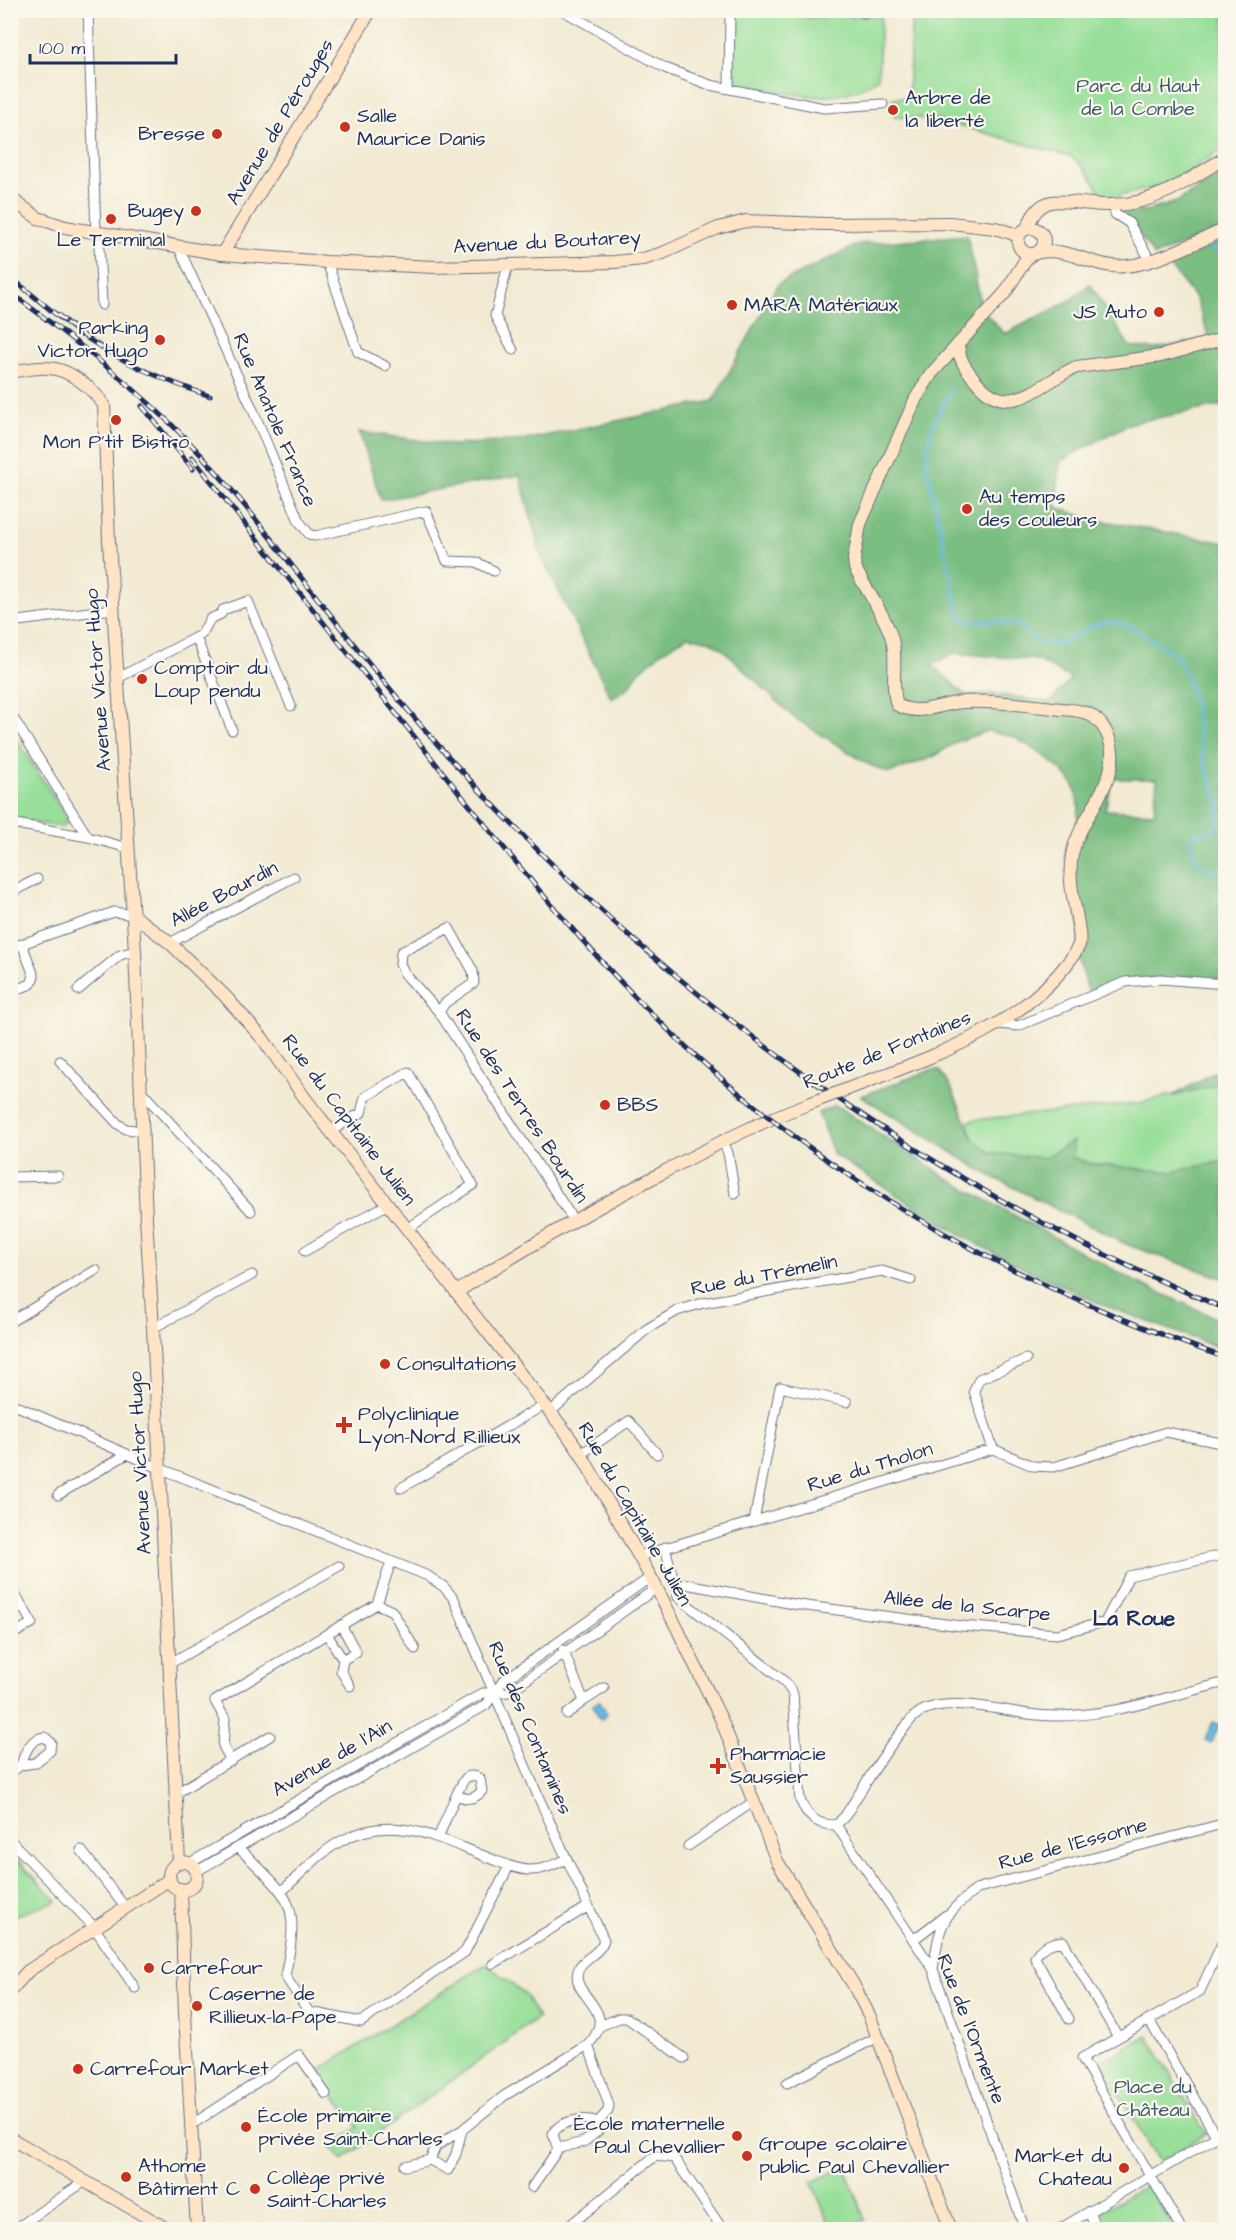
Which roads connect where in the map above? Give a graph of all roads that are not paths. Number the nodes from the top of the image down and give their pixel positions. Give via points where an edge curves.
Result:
1 (88, 10) edge
2 (371, 10) edge
3 (562, 10) edge
4 (730, 10) edge
5 (729, 88) junction
6 (883, 104) dead end
7 (1226, 157) edge
8 (10, 198) edge
9 (1075, 204) junction
10 (1114, 206) junction
11 (1226, 229) edge
12 (96, 232) junction
13 (1042, 234) junction
14 (1027, 242) junction
15 (178, 246) junction
16 (222, 254) junction
17 (1085, 259) junction
18 (1148, 261) junction
19 (327, 262) junction
20 (508, 265) junction
21 (102, 305) dead end
22 (1226, 338) edge
23 (957, 344) junction
24 (513, 350) dead end
25 (385, 366) dead end
26 (10, 372) edge
27 (494, 571) dead end
28 (113, 609) junction
29 (10, 622) edge
30 (196, 637) junction
31 (118, 678) junction
32 (291, 706) dead end
33 (10, 713) edge
34 (232, 730) dead end
35 (10, 823) edge
36 (88, 837) junction
37 (128, 848) junction
38 (294, 877) dead end
39 (37, 879) dead end
40 (10, 893) edge
41 (133, 915) junction
42 (170, 943) junction
43 (22, 944) junction
44 (10, 948) edge
45 (135, 951) junction
46 (1226, 984) edge
47 (78, 990) dead end
48 (10, 992) edge
49 (439, 1011) junction
50 (998, 1024) junction
51 (60, 1061) dead end
52 (142, 1092) junction
53 (144, 1131) junction
54 (331, 1131) junction
55 (723, 1141) junction
56 (58, 1176) dead end
57 (10, 1178) edge
58 (735, 1194) dead end
59 (388, 1204) junction
60 (251, 1211) dead end
61 (574, 1221) junction
62 (407, 1229) junction
63 (304, 1251) dead end
64 (96, 1270) dead end
65 (252, 1275) dead end
66 (911, 1280) dead end
67 (457, 1292) junction
68 (10, 1322) edge
69 (153, 1328) junction
70 (1026, 1359) dead end
71 (847, 1402) dead end
72 (10, 1403) edge
73 (547, 1408) junction
74 (1226, 1444) edge
75 (993, 1449) junction
76 (127, 1454) junction
77 (580, 1454) junction
78 (657, 1454) dead end
79 (159, 1468) junction
80 (401, 1488) dead end
81 (58, 1495) dead end
82 (754, 1521) junction
83 (665, 1547) junction
84 (1226, 1554) edge
85 (639, 1556) junction
86 (391, 1562) junction
87 (339, 1566) dead end
88 (675, 1582) junction
89 (654, 1583) junction
90 (10, 1585) edge
91 (678, 1598) junction
92 (376, 1604) junction
93 (667, 1608) junction
94 (340, 1625) junction
95 (327, 1634) junction
96 (10, 1636) edge
97 (560, 1642) junction
98 (415, 1649) dead end
99 (565, 1653) junction
100 (343, 1660) junction
101 (169, 1664) junction
102 (1226, 1682) edge
103 (350, 1686) dead end
104 (603, 1688) dead end
105 (496, 1693) junction
106 (584, 1701) junction
107 (567, 1714) dead end
108 (270, 1736) dead end
109 (231, 1761) junction
110 (21, 1765) dead end
111 (10, 1773) edge
112 (175, 1794) junction
113 (457, 1795) dead end
114 (753, 1802) junction
115 (1226, 1822) edge
116 (837, 1825) junction
117 (1215, 1826) junction
118 (1226, 1831) edge
119 (438, 1838) junction
120 (11, 1842) edge
121 (688, 1846) dead end
122 (239, 1848) junction
123 (81, 1850) dead end
124 (567, 1859) junction
125 (188, 1866) junction
126 (509, 1866) junction
127 (170, 1880) junction
128 (181, 1889) junction
129 (282, 1891) junction
130 (589, 1906) junction
131 (126, 1907) junction
132 (948, 1913) junction
133 (94, 1927) junction
134 (1226, 1935) edge
135 (913, 1940) junction
136 (493, 1964) dead end
137 (933, 1970) junction
138 (135, 1988) dead end
139 (10, 1990) edge
140 (1069, 2019) dead end
141 (1149, 2020) junction
142 (600, 2026) junction
143 (878, 2037) junction
144 (1118, 2037) junction
145 (588, 2045) junction
146 (684, 2058) dead end
147 (787, 2082) dead end
148 (326, 2094) dead end
149 (598, 2122) junction
150 (190, 2126) junction
151 (462, 2130) junction
152 (1226, 2131) edge
153 (1216, 2136) junction
154 (12, 2142) edge
155 (559, 2148) junction
156 (429, 2160) junction
157 (405, 2166) dead end
158 (1150, 2175) junction
159 (85, 2181) junction
160 (532, 2187) dead end
161 (1089, 2211) junction
162 (14, 2229) edge
163 (169, 2229) edge
164 (197, 2229) edge
165 (564, 2229) edge
166 (723, 2229) edge
167 (951, 2229) edge
168 (1025, 2229) edge
169 (1058, 2229) edge
170 (1096, 2229) edge
171 (1182, 2229) edge

1 - 12 street
2 - 16 street, Avenue de Pérouges
3 - 5 street via 665,68 710,86
4 - 5 street
5 - 6 street via 824,108
7 - 10 street via 1170,191
8 - 12 street, Avenue du Boutarey via 38,218
9 - 10 street
9 - 13 street via 1047,209 1042,214
9 - 14 street via 1058,201 1043,205 1036,211
10 - 18 street via 1115,214 1129,223
11 - 18 street, Avenue du Boutarey
12 - 15 street, Avenue du Boutarey
12 - 21 street
13 - 14 street, Avenue du Boutarey via 1034,228
13 - 14 street via 1044,245
13 - 17 street, Avenue du Boutarey
14 - 17 street, Avenue du Boutarey
14 - 20 street, Avenue du Boutarey via 995,228 950,223 746,221 718,228 643,259
14 - 23 street via 1013,279 999,300
15 - 16 street, Avenue du Boutarey
15 - 27 street, Rue Anatole France via 299,521 309,534 315,536 426,511 447,561 476,562
16 - 19 street, Avenue du Boutarey
17 - 18 street, Avenue du Boutarey via 1129,267
19 - 20 street, Avenue du Boutarey via 435,267
19 - 25 street via 358,352
20 - 24 street via 495,316
22 - 23 street via 1161,356 1077,367 1026,397 1014,399 1003,399 980,386 959,357
23 - 50 street, Route de Fontaines via 916,398 860,524 854,559 892,640 896,662 893,694 897,705 908,711 921,711 961,702 992,701 1088,714 1100,722 1113,754 1111,772 1079,832 1071,857 1078,945 1047,985
26 - 28 street, Avenue Victor Hugo via 51,368 66,372 92,390 104,405
28 - 29 street
28 - 31 street, Avenue Victor Hugo
30 - 31 street
30 - 32 street via 210,619 248,601
30 - 34 street
31 - 37 street, Avenue Victor Hugo
33 - 36 street
35 - 36 street
36 - 37 street
37 - 41 street, Avenue Victor Hugo
38 - 42 street, Allée Bourdin
39 - 40 street
41 - 42 street, Rue du Capitaine Julien
41 - 43 street via 114,912
41 - 45 street, Avenue Victor Hugo
42 - 54 street, Rue du Capitaine Julien via 263,1039
43 - 44 street
43 - 48 street via 34,975 31,984
45 - 47 street via 120,955
45 - 52 street, Avenue Victor Hugo
46 - 50 street via 1160,979 1125,982 1018,1026
49 - 49 street, Rue des Terres Bourdin via 405,974 400,964 401,952 449,928 473,971 474,983
49 - 61 street, Rue des Terres Bourdin
50 - 55 street, Route de Fontaines, bridge via 936,1055 770,1118
51 - 53 street via 118,1124
52 - 53 street, Avenue Victor Hugo
52 - 60 street
53 - 69 street, Avenue Victor Hugo
54 - 59 street, Rue du Capitaine Julien
54 - 62 street via 361,1113 365,1097 408,1072 473,1185
55 - 58 street
55 - 61 street, Route de Fontaines
56 - 57 street
59 - 62 street, Rue du Capitaine Julien
59 - 63 street
61 - 67 street, Route de Fontaines
62 - 67 street, Rue du Capitaine Julien
64 - 68 street
65 - 69 street
66 - 73 street, Rue du Trémelin via 882,1271 677,1311 647,1329
67 - 73 street, Rue du Capitaine Julien
69 - 79 street, Avenue Victor Hugo
70 - 75 street via 978,1379 974,1391
71 - 82 street via 780,1387
72 - 76 street, Rue des Contamines
73 - 77 street, Rue du Capitaine Julien
73 - 80 street, Rue du Trémelin
74 - 75 street via 1166,1432 1054,1467 1033,1466
75 - 82 street, Rue du Tholon
76 - 79 street, Rue des Contamines
76 - 81 street
77 - 78 street via 629,1420
77 - 85 street, Rue du Capitaine Julien
79 - 86 street, Rue des Contamines
79 - 101 street, Avenue Victor Hugo
82 - 83 street, Rue du Tholon
83 - 85 street, Rue du Tholon
83 - 88 street
84 - 88 street, Allée de la Scarpe via 1130,1576 1105,1622 1057,1634 799,1605
85 - 89 street, Rue du Capitaine Julien
86 - 92 street
86 - 105 street, Rue des Contamines via 428,1576 454,1599
87 - 101 street
88 - 91 street
89 - 93 street, Rue du Capitaine Julien
89 - 97 street, Avenue de l'Ain via 645,1581
89 - 99 street via 651,1592
90 - 96 street via 32,1623
91 - 93 street
91 - 116 street via 785,1682 793,1694 800,1800 806,1814 816,1821
92 - 94 street
92 - 98 street via 392,1611
93 - 114 street, Rue du Capitaine Julien via 721,1719
94 - 95 street
94 - 100 street via 356,1652
95 - 100 street
95 - 109 street via 215,1701 225,1719 223,1746
97 - 99 street
97 - 105 street, Avenue de l'Ain via 503,1681
99 - 105 street via 509,1692
99 - 106 street
100 - 103 street via 342,1671
101 - 112 street, Avenue Victor Hugo
102 - 116 street via 1081,1717 959,1705 928,1708 916,1714 892,1744
104 - 106 street
105 - 122 street, Avenue de l'Ain via 486,1705
105 - 124 street, Rue des Contamines
105 - 125 street, Avenue de l'Ain via 483,1693
106 - 107 street
108 - 109 street
109 - 112 street
110 - 111 street
112 - 125 street, Avenue Victor Hugo
113 - 119 street
114 - 121 street
114 - 143 street, Rue du Capitaine Julien via 777,1861 854,1984
115 - 117 street, Rue de l'Essonne
116 - 135 street, Rue de l'Ormente
117 - 118 street
117 - 132 street, Rue de l'Essonne via 979,1888
119 - 126 street
119 - 129 street via 412,1829 390,1828 355,1835 333,1845
120 - 133 street
122 - 125 street, Avenue de l'Ain
122 - 129 street
123 - 131 street
124 - 126 street via 537,1870
124 - 130 street, Rue des Contamines
125 - 127 street via 170,1871
125 - 128 street via 195,1884
126 - 129 street via 465,1952 361,2022 309,2012 285,1976 294,1923
127 - 128 street
127 - 131 street
128 - 150 street
130 - 136 street
130 - 142 street, Rue des Contamines via 604,1940 597,1953 580,1965 577,1979 599,2017
131 - 133 street
132 - 135 street, Rue de l'Essonne
132 - 137 street via 938,1938
133 - 138 street
133 - 139 street via 28,1971
134 - 141 street via 1200,1991
135 - 137 street, Rue de l'Ormente
137 - 168 street, Rue de l'Ormente
140 - 144 street via 1035,1958 1054,1942 1063,1941
141 - 144 street
141 - 153 street
142 - 145 street
142 - 146 street via 627,2018
143 - 147 street
143 - 167 street, Rue du Capitaine Julien
144 - 158 street via 1082,2058
145 - 149 street via 609,2105
145 - 151 street via 504,2096
148 - 150 street via 299,2055
149 - 155 street via 598,2131 592,2137
149 - 155 street via 575,2121 557,2128 553,2134
150 - 164 street
151 - 156 street via 435,2146
151 - 156 street via 448,2170
152 - 153 street
153 - 158 street
154 - 159 street
155 - 160 street
156 - 157 street
158 - 161 street
158 - 171 street
159 - 162 street
159 - 163 street
161 - 169 street
161 - 170 street
165 - 166 street via 655,2156 674,2158

